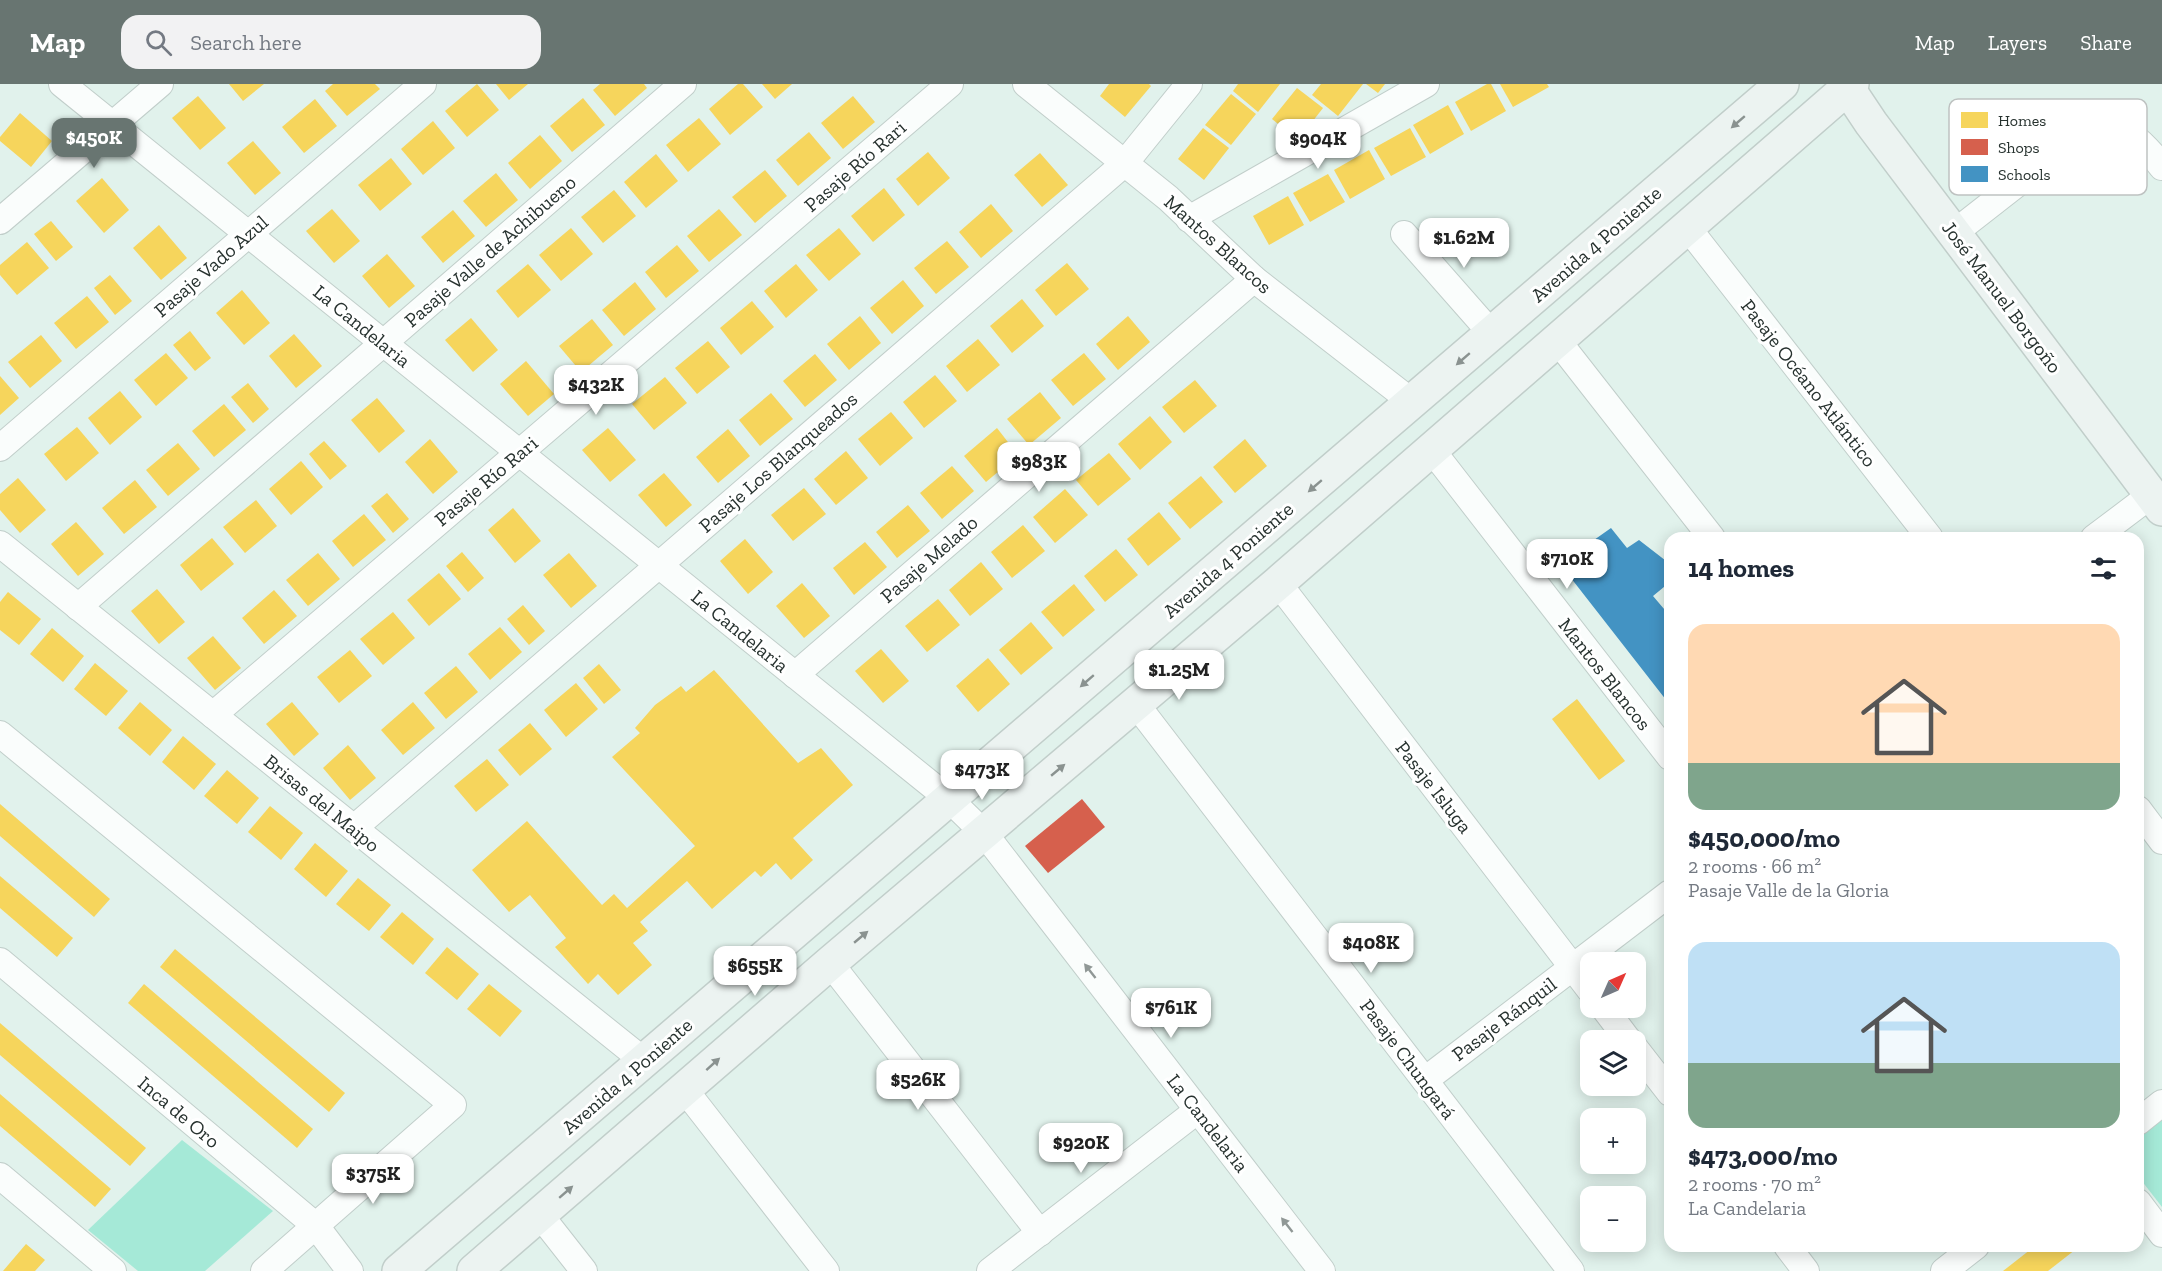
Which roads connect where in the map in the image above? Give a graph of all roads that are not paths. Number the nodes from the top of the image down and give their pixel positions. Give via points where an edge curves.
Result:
1 (62, 84) edge
2 (160, 84) edge
3 (423, 84) edge
4 (683, 84) edge
5 (950, 84) edge
6 (1026, 84) edge
7 (1189, 84) edge
8 (1426, 84) edge
9 (1782, 84) edge
10 (1848, 85) edge
11 (113, 125) junction
12 (2147, 151) edge
13 (1125, 163) junction
14 (2162, 167) edge
15 (2003, 195) edge
16 (1189, 219) junction
17 (0, 221) edge
18 (1688, 228) junction
19 (1954, 233) junction
20 (248, 234) junction
21 (1404, 234) dead end
22 (1254, 279) junction
23 (1492, 334) junction
24 (1557, 340) junction
25 (383, 343) junction
26 (1412, 402) junction
27 (0, 448) edge
28 (1431, 449) junction
29 (519, 453) junction
30 (2157, 502) edge
31 (1707, 532) edge
32 (1925, 532) edge
33 (2104, 532) edge
34 (0, 544) edge
35 (658, 565) junction
36 (1278, 583) junction
37 (78, 607) junction
38 (795, 675) junction
39 (1136, 704) junction
40 (213, 715) junction
41 (0, 734) edge
42 (1664, 749) edge
43 (949, 800) junction
44 (2144, 817) edge
45 (354, 828) junction
46 (984, 833) junction
47 (2162, 841) edge
48 (1664, 898) edge
49 (0, 961) edge
50 (830, 963) junction
51 (1572, 967) junction
52 (1580, 977) edge
53 (721, 995) junction
54 (1612, 1018) edge
55 (1621, 1030) edge
56 (750, 1032) junction
57 (644, 1061) junction
58 (1646, 1062) edge
59 (1425, 1080) junction
60 (1664, 1085) edge
61 (685, 1090) junction
62 (2162, 1103) edge
63 (1198, 1110) junction
64 (2144, 1117) edge
65 (0, 1176) edge
66 (2144, 1210) edge
67 (540, 1215) junction
68 (316, 1226) junction
69 (1040, 1233) junction
70 (2162, 1234) edge
71 (1792, 1252) edge
72 (1969, 1252) edge
73 (1314, 1268) edge
74 (1949, 1270) edge
75 (113, 1271) edge
76 (264, 1271) edge
77 (350, 1271) edge
78 (399, 1271) edge
79 (474, 1271) edge
80 (584, 1271) edge
81 (826, 1271) edge
82 (990, 1271) edge
83 (1571, 1271) edge
84 (1806, 1271) edge

1 - 11 street, La Candelaria
2 - 11 street
3 - 20 street, Pasaje Vado Azul
4 - 25 street, Pasaje Valle de Achibueno
5 - 29 street, Pasaje Río Rari
6 - 13 street, Mantos Blancos
7 - 13 street, Pasaje Los Blanqueados
8 - 16 street
9 -> 23 street, Avenida 4 Poniente
10 - 18 street
10 - 19 street, José Manuel Borgoño
11 - 17 street
11 - 20 street, La Candelaria
12 - 14 street
13 - 16 street, Mantos Blancos
13 - 35 street, Pasaje Los Blanqueados
15 - 19 street
16 - 22 street, Mantos Blancos
18 - 24 street
18 - 32 street, Pasaje Océano Atlántico
19 - 30 street, José Manuel Borgoño
20 - 25 street, La Candelaria
20 - 27 street, Pasaje Vado Azul
21 - 23 street
22 - 26 street, Mantos Blancos
22 - 38 street, Pasaje Melado
23 -> 26 street, Avenida 4 Poniente
24 - 28 street
24 - 31 street
25 - 29 street, La Candelaria
25 - 37 street, Pasaje Valle de Achibueno
26 -> 43 street, Avenida 4 Poniente
28 - 36 street
28 - 42 street, Mantos Blancos
29 - 35 street, La Candelaria
29 - 40 street, Pasaje Río Rari
30 - 33 street
34 - 37 street, Brisas del Maipo
35 - 38 street, La Candelaria
35 - 45 street, Pasaje Los Blanqueados
36 - 39 street
36 - 51 street, Pasaje Isluga
37 - 40 street, Brisas del Maipo
38 - 43 street, La Candelaria
46 -> 39 street
39 - 59 street, Pasaje Chungará
40 - 45 street, Brisas del Maipo
41 - 68 street via 453,1105
43 - 46 street, La Candelaria
43 - 53 street, Avenida 4 Poniente
44 - 47 street
45 - 57 street, Brisas del Maipo
50 -> 46 street
63 -> 46 street, La Candelaria
48 - 51 street, Pasaje Ránquil
49 - 68 street, Inca de Oro
50 - 56 street
50 - 69 street
51 - 52 street, Pasaje Isluga
51 - 59 street, Pasaje Ránquil
53 - 56 street
53 - 57 street, Avenida 4 Poniente
54 - 55 street
61 -> 56 street
57 - 78 street, Avenida 4 Poniente
58 - 60 street
59 - 83 street, Pasaje Chungará
67 -> 61 street
61 - 81 street
62 - 64 street
63 - 69 street
73 -> 63 street, La Candelaria
65 - 75 street
66 - 70 street
67 - 79 street
67 - 80 street
68 - 76 street
68 - 77 street, Inca de Oro
69 - 82 street
71 - 84 street
72 - 74 street

